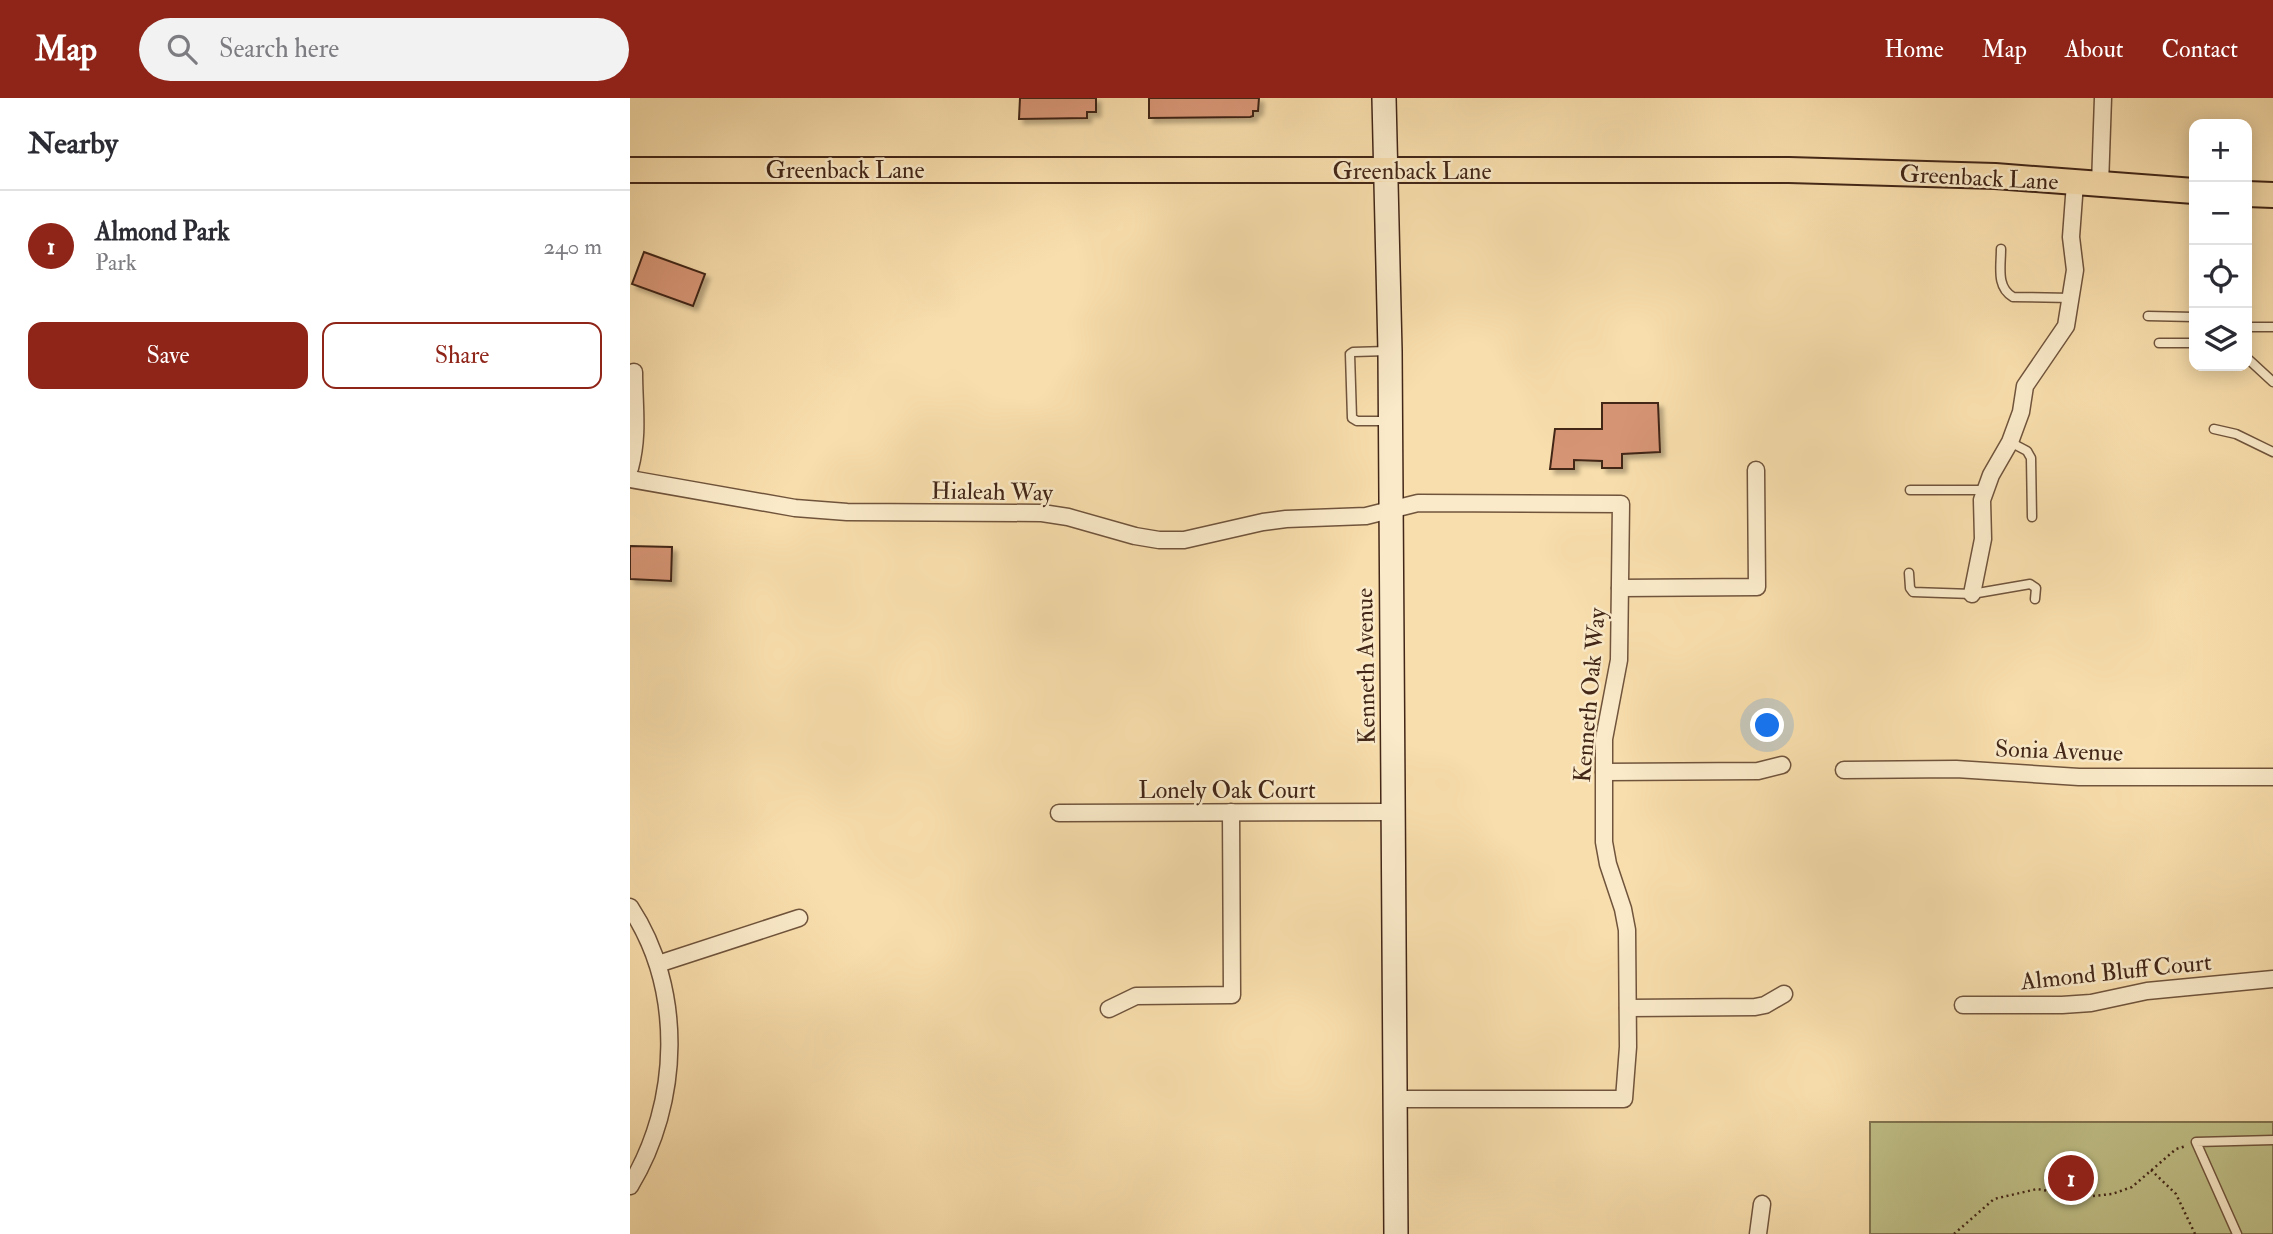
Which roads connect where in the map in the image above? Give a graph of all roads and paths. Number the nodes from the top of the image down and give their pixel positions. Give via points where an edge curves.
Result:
1 (1384, 98) edge
2 (2103, 98) edge
3 (630, 170) edge
4 (1387, 171) junction
5 (2088, 184) junction
6 (2189, 191) edge
7 (2252, 194) edge
8 (2273, 195) edge
9 (2001, 249) dead end
10 (2072, 298) junction
11 (2148, 316) dead end
12 (2189, 317) edge
13 (2252, 327) edge
14 (2273, 327) edge
15 (2159, 343) dead end
16 (2189, 343) edge
17 (1390, 351) junction
18 (2252, 363) edge
19 (634, 372) dead end
20 (2273, 382) edge
21 (1390, 421) junction
22 (2214, 429) dead end
23 (2010, 442) junction
24 (2273, 452) edge
25 (630, 468) edge
26 (1756, 470) dead end
27 (630, 479) edge
28 (1910, 490) dead end
29 (1986, 490) junction
30 (1391, 510) junction
31 (2032, 517) dead end
32 (1909, 573) dead end
33 (1620, 588) junction
34 (1972, 594) junction
35 (2035, 599) dead end
36 (1782, 765) dead end
37 (1844, 770) dead end
38 (1604, 772) junction
39 (2273, 777) edge
40 (1231, 812) junction
41 (1394, 812) junction
42 (1059, 813) dead end
43 (630, 907) edge
44 (799, 918) dead end
45 (658, 964) junction
46 (2273, 979) edge
47 (1784, 994) dead end
48 (1963, 1005) dead end
49 (1628, 1008) junction
50 (1109, 1009) dead end
51 (1395, 1099) junction
52 (2273, 1140) edge
53 (2196, 1142) junction
54 (2151, 1170) junction
55 (630, 1186) edge
56 (1762, 1204) dead end
57 (1396, 1234) edge
58 (1758, 1234) edge
59 (1954, 1234) edge
60 (2195, 1234) edge
61 (2237, 1234) edge

1 - 4 main road, Kenneth Avenue
2 - 5 street
3 - 4 main road, Greenback Lane
4 - 5 main road, Greenback Lane via 1789,170 1995,176
4 - 17 main road, Kenneth Avenue
5 - 6 main road, Greenback Lane
5 - 10 street via 2071,237
7 - 8 main road
9 - 10 lane via 2005,293 2013,298
10 - 23 street via 2066,326 2025,386
11 - 12 lane
13 - 14 lane
15 - 16 lane
17 - 21 main road, Kenneth Avenue
17 - 21 lane via 1350,354 1352,418
18 - 20 lane
19 - 25 street via 637,424
21 - 30 main road, Kenneth Avenue
22 - 24 lane
23 - 29 street
23 - 31 lane via 2031,458
26 - 33 street via 1757,587
27 - 30 street, Hialeah Way via 795,508 1042,513 1159,540 1196,539 1286,519
28 - 29 lane
29 - 34 street via 1983,539
30 - 33 street, Kenneth Oak Way via 1418,503 1621,504
30 - 41 main road, Kenneth Avenue
32 - 34 lane via 1913,592
33 - 38 street, Kenneth Oak Way via 1619,660 1605,728
34 - 35 lane via 2030,584 2036,588
36 - 38 street via 1758,771
37 - 39 street, Sonia Avenue
38 - 49 street, Kenneth Oak Way via 1606,853 1627,930
40 - 41 street, Lonely Oak Court
40 - 42 street, Lonely Oak Court
40 - 50 street via 1232,995 1136,996
41 - 51 main road, Kenneth Avenue
43 - 45 street
44 - 45 street
45 - 55 street via 668,1008 669,1066 659,1122
46 - 48 street, Almond Bluff Court via 2147,991 2091,1003
47 - 49 street via 1755,1007
49 - 51 street, Kenneth Oak Way via 1624,1099
51 - 57 main road, Kenneth Avenue
52 - 53 lane
53 - 54 path via 2176,1149
53 - 61 lane
54 - 59 path via 2133,1187 2112,1194 2083,1197 2037,1189 1994,1199
54 - 60 path via 2176,1194
56 - 58 street

